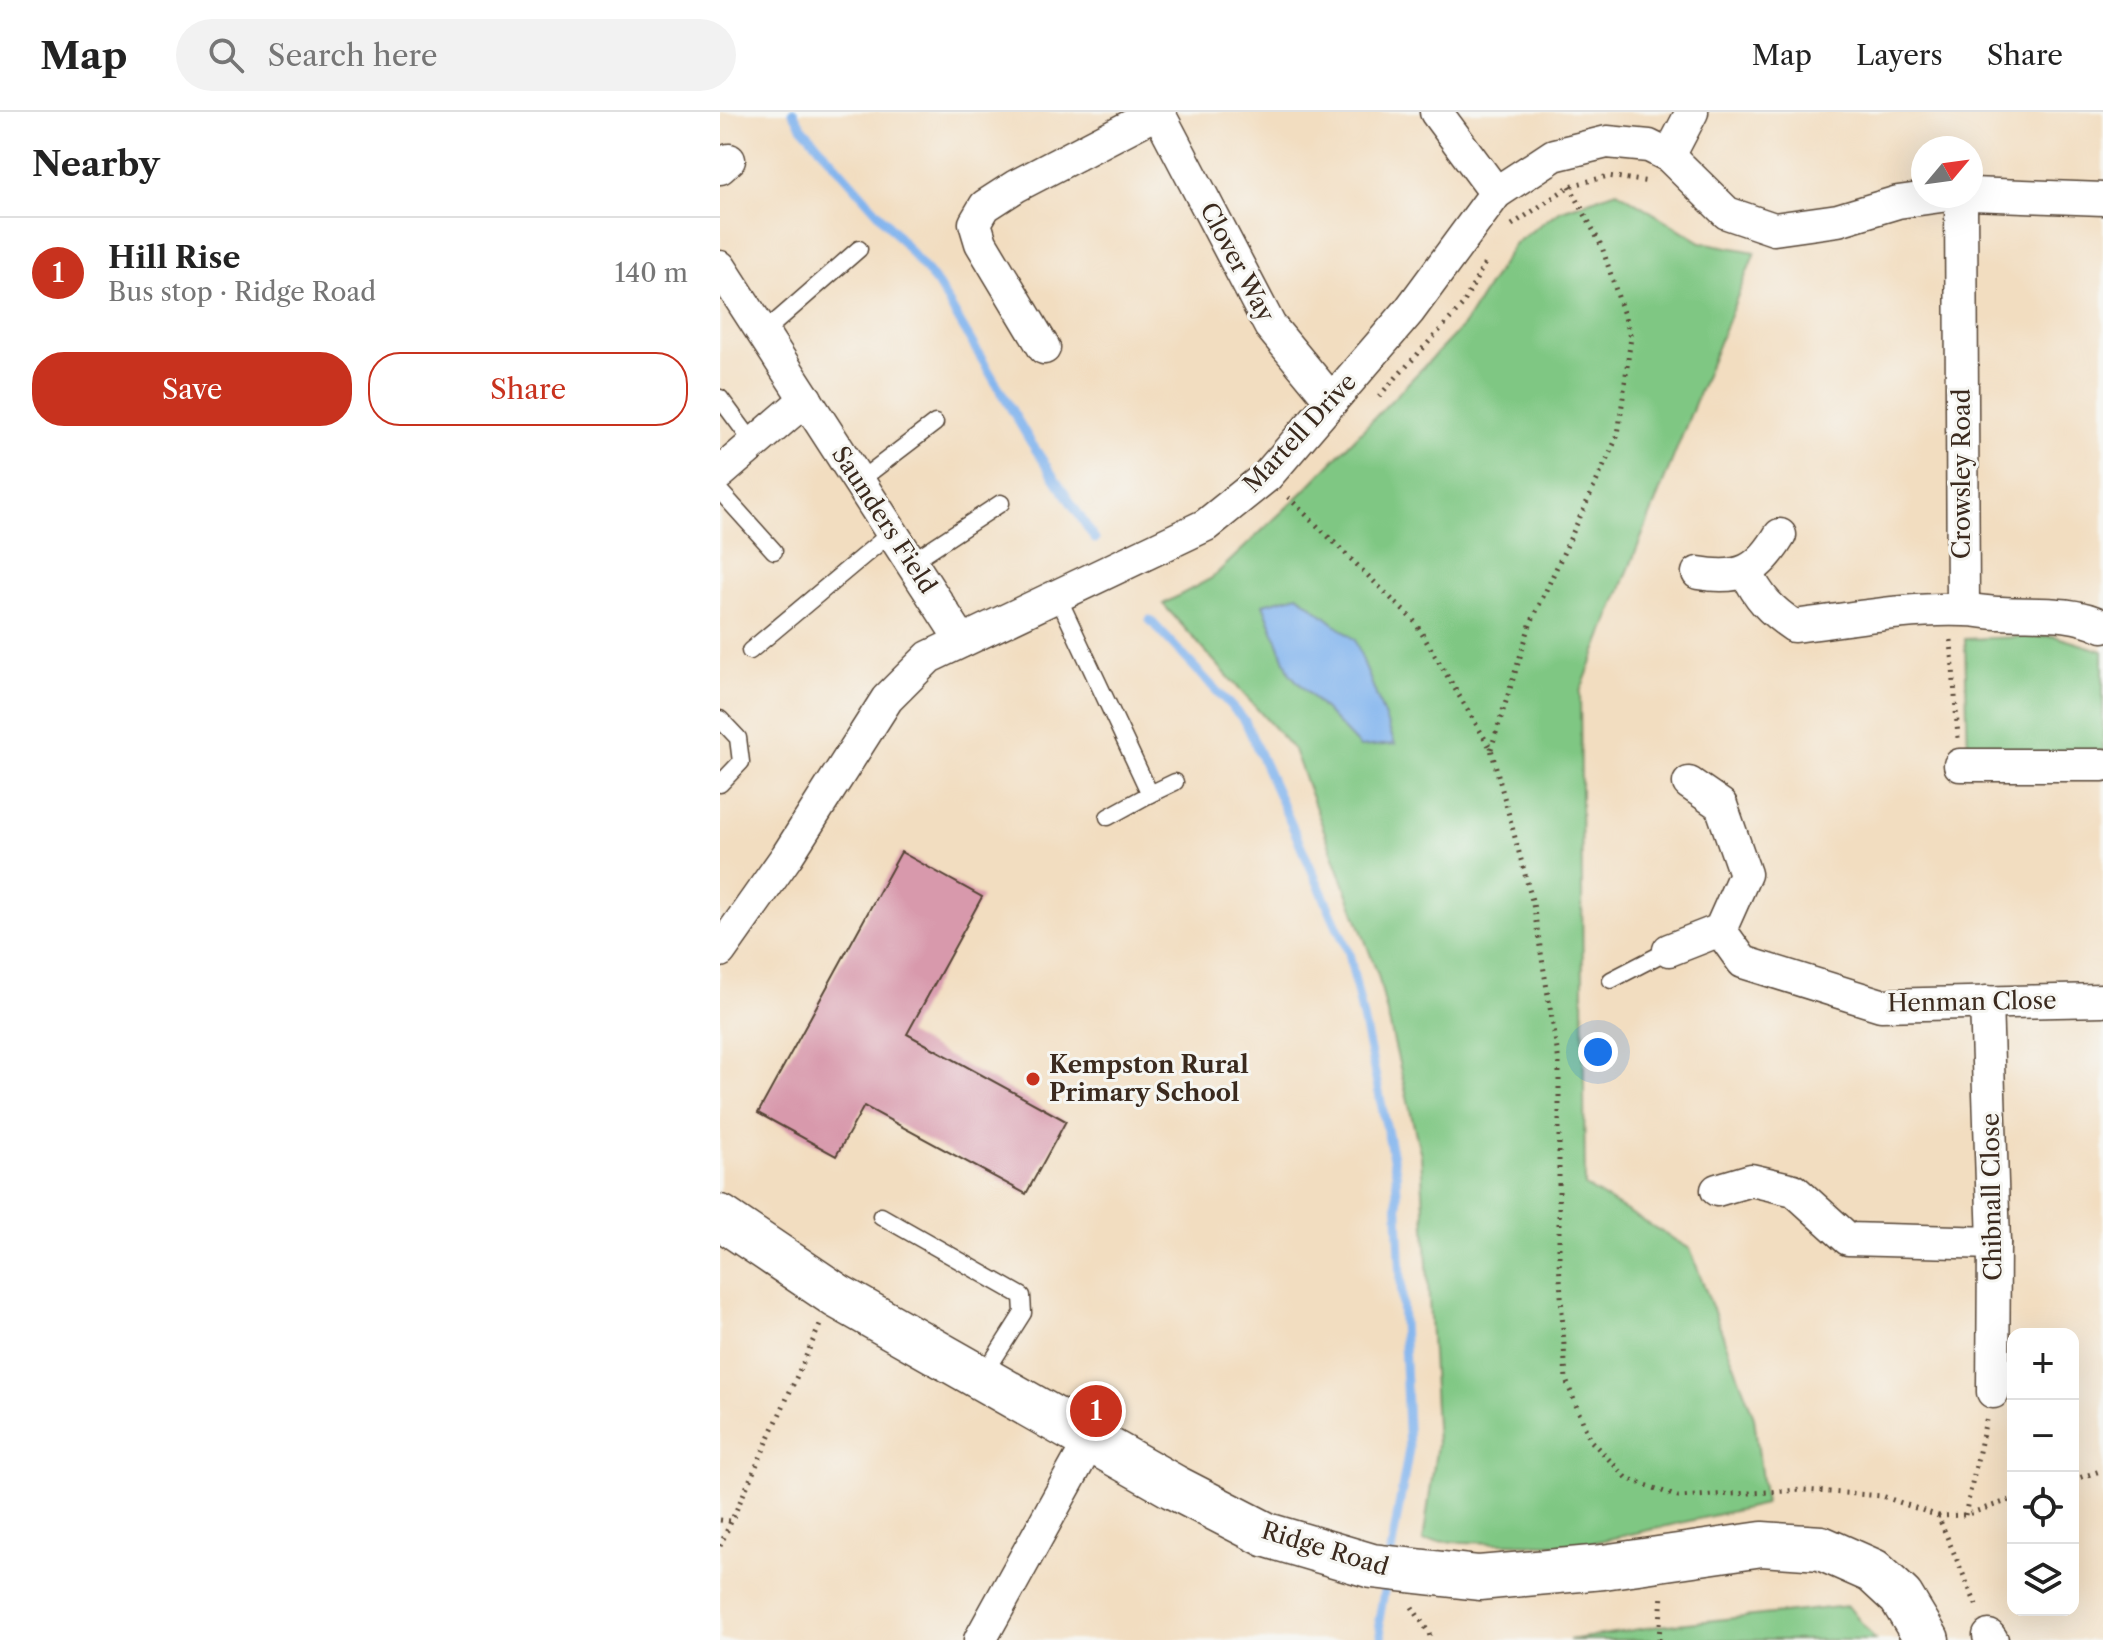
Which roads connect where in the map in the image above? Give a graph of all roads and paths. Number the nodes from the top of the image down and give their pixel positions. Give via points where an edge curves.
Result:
1 (1158, 112) edge
2 (1436, 112) edge
3 (1692, 112) edge
4 (1669, 156) junction
5 (1659, 192) dead end
6 (1496, 193) junction
7 (1983, 194) edge
8 (2103, 199) edge
9 (1911, 200) edge
10 (1961, 208) edge
11 (859, 249) dead end
12 (720, 267) edge
13 (763, 333) junction
14 (1044, 348) dead end
15 (720, 398) edge
16 (806, 399) junction
17 (1332, 401) junction
18 (935, 423) dead end
19 (754, 444) junction
20 (720, 473) edge
21 (859, 481) junction
22 (720, 491) edge
23 (1287, 496) dead end
24 (1001, 503) dead end
25 (892, 532) junction
26 (1780, 535) dead end
27 (774, 551) dead end
28 (911, 562) junction
29 (1698, 573) dead end
30 (1747, 573) junction
31 (1057, 595) junction
32 (1963, 609) junction
33 (2103, 626) edge
34 (962, 641) junction
35 (750, 651) dead end
36 (720, 719) edge
37 (1491, 749) junction
38 (1960, 765) joint
39 (2103, 765) edge
40 (1175, 782) dead end
41 (1689, 783) dead end
42 (720, 784) edge
43 (1150, 794) junction
44 (1108, 817) dead end
45 (1720, 930) junction
46 (1669, 950) joint
47 (720, 951) edge
48 (1611, 980) dead end
49 (2103, 1000) edge
50 (1986, 1002) junction
51 (1717, 1190) dead end
52 (881, 1216) dead end
53 (720, 1217) edge
54 (1994, 1243) junction
55 (832, 1305) junction
56 (982, 1377) junction
57 (1993, 1392) joint
58 (1091, 1439) junction
59 (2103, 1470) edge
60 (2079, 1478) edge
61 (2007, 1501) edge
62 (1965, 1515) junction
63 (1938, 1516) junction
64 (720, 1520) edge
65 (730, 1521) junction
66 (720, 1546) edge
67 (1392, 1578) junction
68 (1663, 1605) dead end
69 (1991, 1638) edge
70 (980, 1640) edge
71 (1431, 1640) edge
72 (1659, 1640) edge
73 (1927, 1640) edge

1 - 14 street via 1016,186 985,206 975,223 981,243
1 - 17 street, Clover Way via 1270,326
2 - 6 street
3 - 4 street
4 - 6 street, Martell Drive via 1649,146 1607,142 1554,155
4 - 9 street, Martell Drive via 1727,213 1774,229 1838,220
5 - 37 path via 1649,182 1608,176 1570,186 1602,247 1631,337 1620,421 1530,625
6 - 17 street, Martell Drive via 1409,311
7 - 8 street
10 - 32 street, Crowsley Road
11 - 13 lane
12 - 13 street, Saunders Field
13 - 16 street, Saunders Field
15 - 19 lane
16 - 19 street
16 - 21 street, Saunders Field
17 - 31 street, Martell Drive via 1267,476 1206,525
18 - 21 lane
19 - 20 street
21 - 25 street, Saunders Field
22 - 27 lane
23 - 37 path via 1415,622
24 - 28 lane
25 - 28 street, Saunders Field
25 - 35 lane
26 - 30 street via 1768,556
28 - 34 street, Saunders Field
29 - 30 street
30 - 32 street via 1770,610 1794,626
31 - 34 street, Martell Drive
31 - 43 lane
32 - 33 street via 2054,613
32 - 38 path via 1951,639
34 - 47 street, Martell Drive via 929,657 887,699
36 - 42 lane via 738,738 741,762
37 - 63 path via 1533,904 1559,1062 1559,1261 1566,1380 1590,1440 1627,1478 1678,1497 1804,1490 1882,1496
38 - 39 street
40 - 43 lane
41 - 45 street via 1721,805 1745,874
43 - 44 lane
45 - 46 street
45 - 50 street, Henman Close via 1743,962 1881,1005
46 - 48 lane
49 - 50 street, Henman Close
50 - 54 street, Chibnall Close
51 - 54 street via 1751,1180 1794,1190 1848,1239
52 - 56 lane via 1022,1296 1023,1313
53 - 55 street, Ridge Road
54 - 57 street, Chibnall Close
55 - 56 street, Ridge Road
55 - 65 path
56 - 58 street, Ridge Road
57 - 62 path
58 - 67 street, Ridge Road via 1267,1535
58 - 70 street
59 - 60 path
61 - 62 path
62 - 63 path
63 - 69 path
64 - 65 path
65 - 66 path
67 - 71 path
67 - 73 street, Ridge Road via 1479,1578 1603,1567 1762,1544 1821,1548 1873,1571 1901,1597
68 - 72 path

